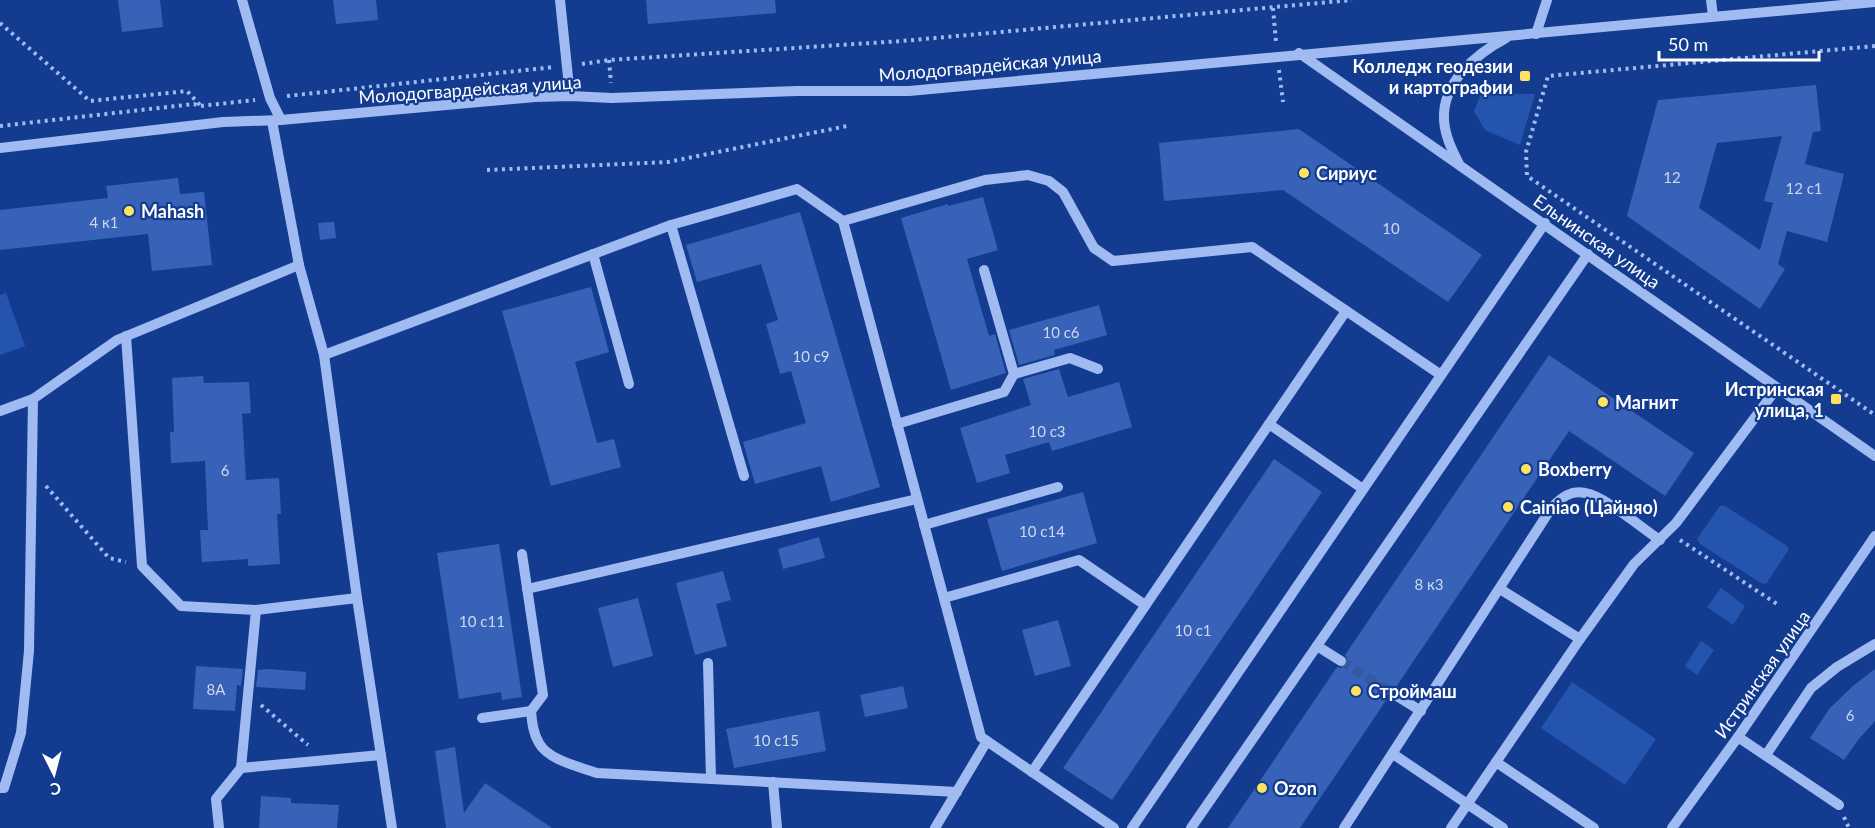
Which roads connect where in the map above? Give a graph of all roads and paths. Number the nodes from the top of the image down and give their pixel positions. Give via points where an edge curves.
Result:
1 (242, 0) edge
2 (560, 0) edge
3 (1352, 0) edge
4 (1547, 0) edge
5 (1711, 0) edge
6 (1875, 2) edge
7 (1713, 16) junction
8 (0, 23) edge
9 (1536, 34) junction
10 (1512, 35) junction
11 (902, 41) dead end
12 (1875, 46) edge
13 (1299, 53) junction
14 (570, 96) junction
15 (276, 121) junction
16 (0, 126) edge
17 (847, 126) dead end
18 (0, 148) edge
19 (1459, 165) junction
20 (487, 170) dead end
21 (843, 221) junction
22 (1545, 224) junction
23 (671, 225) junction
24 (593, 254) junction
25 (1588, 254) junction
26 (299, 265) junction
27 (984, 270) dead end
28 (1346, 311) junction
29 (126, 336) junction
30 (324, 355) junction
31 (1098, 369) dead end
32 (1014, 375) junction
33 (1441, 375) junction
34 (629, 384) dead end
35 (1777, 388) junction
36 (33, 399) junction
37 (0, 411) edge
38 (1875, 415) edge
39 (897, 424) junction
40 (1269, 424) junction
41 (1875, 456) edge
42 (32, 469) junction
43 (744, 476) dead end
44 (1058, 487) dead end
45 (1363, 489) junction
46 (917, 499) junction
47 (924, 525) junction
48 (1669, 532) junction
49 (1875, 536) edge
50 (1660, 540) junction
51 (522, 554) dead end
52 (142, 566) junction
53 (527, 589) junction
54 (1500, 589) junction
55 (357, 598) junction
56 (944, 598) junction
57 (1777, 604) dead end
58 (1145, 605) junction
59 (256, 610) junction
60 (1580, 639) junction
61 (1875, 644) edge
62 (1317, 646) junction
63 (1341, 661) tunnel mouth
64 (708, 663) dead end
65 (1392, 693) tunnel mouth
66 (250, 695) junction
67 (531, 711) junction
68 (1421, 711) junction
69 (482, 718) dead end
70 (1738, 737) junction
71 (987, 741) junction
72 (1393, 754) junction
73 (381, 755) junction
74 (1766, 755) junction
75 (326, 760) junction
76 (1496, 762) junction
77 (241, 768) junction
78 (1032, 772) junction
79 (711, 779) junction
80 (773, 782) junction
81 (0, 788) edge
82 (957, 792) junction
83 (1468, 804) junction
84 (1839, 806) dead end
85 (219, 828) edge
86 (392, 828) edge
87 (777, 828) edge
88 (935, 828) edge
89 (1114, 828) edge
90 (1132, 828) edge
91 (1191, 828) edge
92 (1344, 828) edge
93 (1450, 828) edge
94 (1503, 828) edge
95 (1594, 828) edge
96 (1672, 828) edge

1 - 15 street
2 - 14 street
3 - 11 path
4 - 9 street
5 - 7 street
6 - 7 street, Молодогвардейская улица
7 - 9 street, Молодогвардейская улица
8 - 16 path via 90,101 187,91 200,106
9 - 10 street, Молодогвардейская улица
10 - 13 street, Молодогвардейская улица
10 - 19 street via 1486,49 1452,84 1444,119
12 - 38 path via 1548,76 1526,152 1527,176
13 - 14 street, Молодогвардейская улица via 909,91 612,99
13 - 19 street, Ельнинская улица
14 - 15 street, Молодогвардейская улица
15 - 18 street, Молодогвардейская улица via 223,122
15 - 26 street
17 - 20 path via 668,162
19 - 22 street, Ельнинская улица
21 - 23 street via 797,189
21 - 28 street via 985,180 1028,175 1049,181 1063,192 1094,248 1113,261 1252,247
21 - 39 street
22 - 25 street, Ельнинская улица
22 - 33 street
23 - 24 street
23 - 43 street
24 - 30 street
24 - 34 street
25 - 35 street, Ельнинская улица
25 - 62 street
26 - 29 street
26 - 30 street
27 - 32 street
28 - 33 street
28 - 40 street
29 - 36 street
29 - 52 street
30 - 55 street
31 - 32 street via 1070,358
32 - 39 street via 1004,392
33 - 45 street
35 - 41 street, Ельнинская улица
35 - 48 street
36 - 37 street
36 - 42 street
39 - 46 street
40 - 45 street
40 - 58 street
42 - 52 path via 109,558
42 - 81 street via 29,651 21,733 4,788
44 - 47 street
45 - 90 street
46 - 47 street
46 - 53 street
47 - 56 street
48 - 50 street
48 - 57 path
49 - 70 street, Истринская улица
50 - 54 street via 1598,498 1574,492 1552,507
50 - 60 street via 1634,564
51 - 53 street
52 - 59 street via 181,606
53 - 67 street via 543,694
54 - 60 street
54 - 68 street
55 - 59 street
55 - 73 street
56 - 58 street via 1079,560
56 - 71 street via 981,737
58 - 78 street
59 - 66 street
60 - 76 street
61 - 74 street via 1811,688
62 - 63 street
62 - 91 street
64 - 79 street
65 - 68 street
66 - 75 path
66 - 77 street
67 - 69 street
67 - 79 street via 540,745 561,760 597,772
68 - 72 street
70 - 74 street
70 - 96 street, Истринская улица
71 - 78 street
71 - 82 street
72 - 83 street
72 - 92 street
73 - 75 street
73 - 86 street
74 - 84 street
75 - 77 street
76 - 83 street
76 - 95 street
77 - 85 street via 216,799
78 - 89 street
79 - 80 street
80 - 82 street
80 - 87 street
82 - 88 street
83 - 93 street
83 - 94 street

